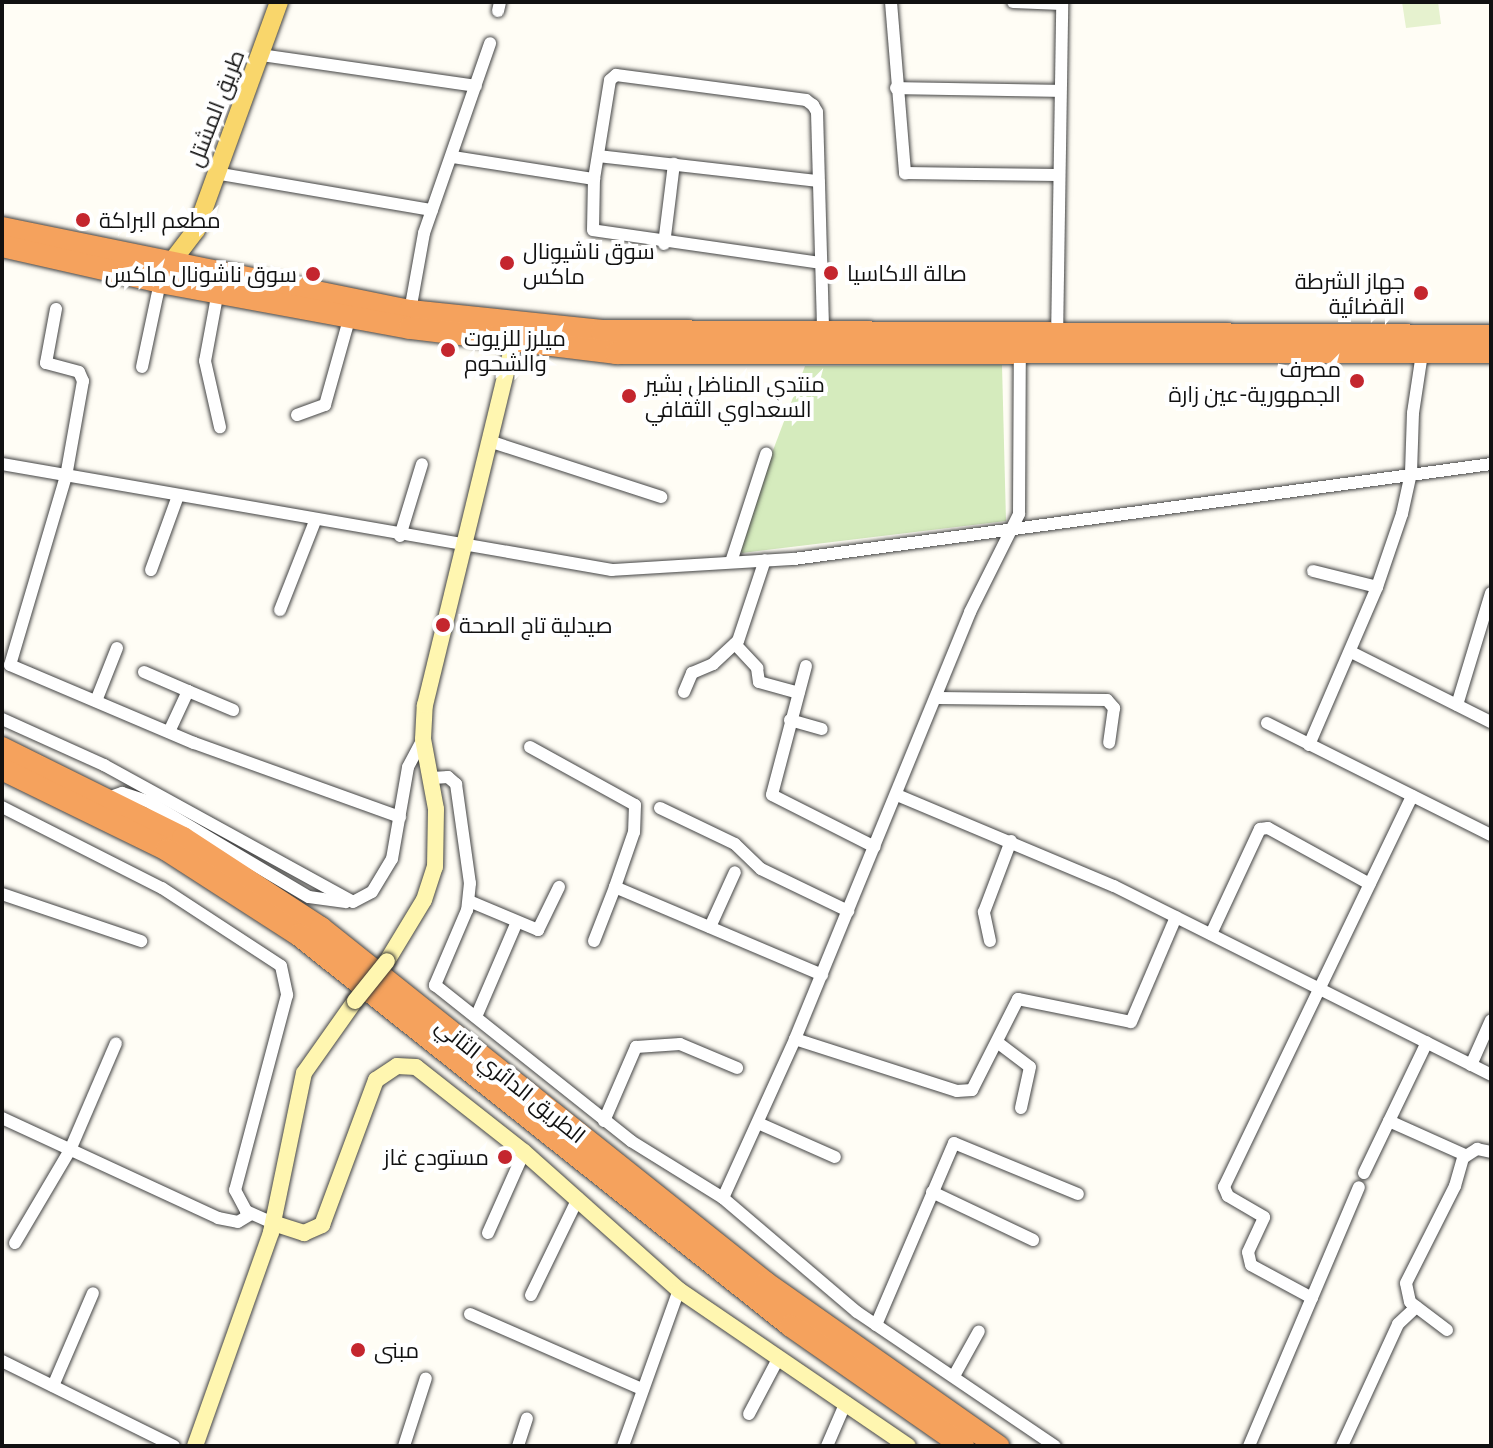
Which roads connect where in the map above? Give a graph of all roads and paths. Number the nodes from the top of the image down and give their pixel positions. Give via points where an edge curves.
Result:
1 (279, 2) edge
2 (891, 2) edge
3 (1013, 2) edge
4 (1062, 3) edge
5 (490, 43) dead end
6 (261, 55) junction
7 (476, 86) junction
8 (896, 88) junction
9 (1060, 91) junction
10 (598, 156) junction
11 (453, 157) junction
12 (674, 164) junction
13 (215, 173) junction
14 (1057, 175) junction
15 (594, 179) junction
16 (819, 181) junction
17 (432, 210) junction
18 (2, 228) edge
19 (196, 230) junction
20 (664, 244) junction
21 (2, 246) edge
22 (821, 263) junction
23 (200, 269) junction
24 (165, 273) junction
25 (218, 291) junction
26 (56, 309) dead end
27 (410, 311) junction
28 (350, 316) junction
29 (823, 333) junction
30 (1491, 336) edge
31 (1020, 341) junction
32 (1058, 342) junction
33 (513, 343) junction
34 (711, 343) junction
35 (1423, 345) junction
36 (1491, 352) edge
37 (142, 367) dead end
38 (297, 415) dead end
39 (220, 427) dead end
40 (492, 442) junction
41 (766, 454) dead end
42 (2, 464) edge
43 (422, 464) dead end
44 (1491, 464) edge
45 (1411, 473) junction
46 (66, 476) junction
47 (178, 496) junction
48 (661, 497) dead end
49 (315, 521) junction
50 (1010, 531) junction
51 (400, 536) junction
52 (465, 547) junction
53 (765, 560) junction
54 (731, 562) junction
55 (151, 570) dead end
56 (1313, 571) dead end
57 (1377, 587) junction
58 (1491, 593) edge
59 (280, 610) dead end
60 (735, 644) junction
61 (117, 648) dead end
62 (1351, 652) junction
63 (806, 666) dead end
64 (144, 672) dead end
65 (188, 691) junction
66 (684, 692) dead end
67 (799, 693) junction
68 (938, 698) junction
69 (96, 701) junction
70 (1457, 705) junction
71 (233, 710) dead end
72 (2, 719) edge
73 (790, 720) junction
74 (1491, 722) edge
75 (1267, 723) dead end
76 (822, 729) dead end
77 (169, 732) junction
78 (423, 739) junction
79 (1109, 743) dead end
80 (1309, 745) junction
81 (530, 747) dead end
82 (2, 748) edge
83 (2, 769) edge
84 (433, 778) junction
85 (897, 795) junction
86 (1412, 796) junction
87 (108, 798) junction
88 (2, 807) edge
89 (660, 808) dead end
90 (400, 817) junction
91 (1491, 835) edge
92 (1011, 841) junction
93 (875, 847) junction
94 (735, 872) dead end
95 (1370, 884) junction
96 (559, 887) dead end
97 (615, 887) junction
98 (2, 894) edge
99 (469, 901) junction
100 (353, 902) junction
101 (848, 911) junction
102 (1176, 917) junction
103 (517, 922) junction
104 (710, 927) junction
105 (1211, 934) junction
106 (141, 941) dead end
107 (594, 941) dead end
108 (990, 941) dead end
109 (822, 975) junction
110 (1319, 988) junction
111 (476, 1017) junction
112 (1491, 1020) edge
113 (795, 1039) junction
114 (997, 1042) junction
115 (1427, 1042) junction
116 (116, 1043) dead end
117 (1471, 1065) junction
118 (737, 1068) dead end
119 (1491, 1075) edge
120 (1021, 1108) dead end
121 (2, 1118) edge
122 (604, 1121) junction
123 (1389, 1121) junction
124 (758, 1123) junction
125 (70, 1150) junction
126 (524, 1152) junction
127 (1491, 1152) edge
128 (1465, 1155) junction
129 (835, 1157) dead end
130 (1364, 1173) dead end
131 (1359, 1187) dead end
132 (932, 1192) junction
133 (1078, 1194) dead end
134 (578, 1198) junction
135 (723, 1198) junction
136 (251, 1214) junction
137 (273, 1223) junction
138 (488, 1233) dead end
139 (1033, 1240) dead end
140 (15, 1243) dead end
141 (679, 1290) junction
142 (93, 1293) dead end
143 (531, 1295) dead end
144 (1312, 1298) junction
145 (1416, 1307) junction
146 (470, 1314) dead end
147 (876, 1325) junction
148 (1447, 1330) dead end
149 (979, 1331) dead end
150 (779, 1357) junction
151 (2, 1361) edge
152 (954, 1376) junction
153 (426, 1378) dead end
154 (53, 1386) junction
155 (642, 1389) junction
156 (846, 1402) junction
157 (749, 1414) dead end
158 (527, 1418) dead end
159 (174, 1446) edge
160 (195, 1446) edge
161 (404, 1446) edge
162 (518, 1446) edge
163 (623, 1446) edge
164 (827, 1446) edge
165 (908, 1446) edge
166 (963, 1446) edge
167 (998, 1446) edge
168 (1055, 1446) edge
169 (1249, 1446) edge
170 (1342, 1446) edge

1 - 6 main road, طريق المشتل
2 - 8 street
3 - 4 street
4 - 9 street
5 - 7 street
6 - 7 street
6 - 13 main road, طريق المشتل
7 - 11 street
8 - 9 street
8 - 14 street via 902,167 911,176
9 - 14 street
10 - 12 street
10 - 15 street
10 - 16 street via 606,89 616,75 806,100 817,112
11 - 15 street
11 - 17 street
12 - 16 street
12 - 20 street
13 - 17 street
13 - 19 main road, طريق المشتل
14 - 32 street
15 - 20 street via 593,230
16 - 22 street
17 - 27 street
18 - 24 highway
19 - 23 main road, طريق المشتل via 194,251
19 - 24 main road, طريق المشتل
20 - 22 street
21 - 24 highway
22 - 29 street
23 - 24 highway
23 - 27 highway
24 - 25 highway
24 - 37 street
25 - 28 highway
25 - 39 street via 205,361
26 - 46 street via 46,363 83,378
27 - 34 highway
28 - 33 highway
28 - 38 street via 325,405
29 - 31 highway
29 - 34 highway
30 - 35 highway
31 - 32 highway
31 - 34 highway
31 - 50 street via 1020,508
32 - 35 highway
33 - 34 highway via 616,353
33 - 40 street
35 - 36 highway
35 - 45 street
40 - 48 street
40 - 52 street
41 - 54 street
42 - 46 street
43 - 51 street
44 - 45 street
45 - 50 street
45 - 57 street
46 - 47 street
46 - 69 street via 9,663
47 - 49 street
47 - 55 street
49 - 51 street
49 - 59 street
50 - 53 street
50 - 68 street via 970,612
51 - 52 street
52 - 54 street via 612,570
52 - 78 street via 425,705
53 - 54 street
53 - 60 street via 745,630
56 - 57 street
57 - 62 street
58 - 70 street
60 - 66 street via 692,673
60 - 67 street via 757,668 759,682
61 - 69 street
62 - 70 street
62 - 80 street
63 - 67 street
64 - 65 street
65 - 71 street
65 - 77 street
67 - 73 street
68 - 79 street via 1107,700 1114,708
68 - 85 street
69 - 77 street
70 - 74 street
72 - 100 street via 116,771
73 - 76 street
73 - 93 street via 772,795
75 - 80 street
77 - 90 street
78 - 84 street
78 - 90 street via 408,767
80 - 86 street
81 - 97 street via 635,805 634,832
82 - 87 highway, الطريق الدائري الثاني
83 - 166 highway, الطريق الدائري الثاني via 167,850 299,935 767,1307
84 - 99 street via 448,777 456,784
84 - 137 street, bridge via 435,867 424,900 387,961 304,1073
85 - 92 street
85 - 93 street
86 - 91 street
86 - 95 street
87 - 100 street via 126,794 161,808 309,897
87 - 167 highway, الطريق الدائري الثاني via 183,838 321,928 766,1283
88 - 136 street via 162,888 285,972 287,995 235,1184 238,1202
89 - 101 street via 735,844 761,869
90 - 100 street via 383,877 372,892
92 - 102 street
92 - 108 street via 984,912
93 - 101 street
94 - 104 street
95 - 105 street via 1260,829
95 - 110 street
96 - 103 street via 541,929
97 - 104 street
97 - 107 street
98 - 106 street
99 - 103 street
99 - 111 street via 434,981
101 - 109 street
102 - 105 street
102 - 114 street via 1131,1022 1018,999
103 - 111 street
104 - 109 street
105 - 110 street
109 - 113 street
110 - 115 street
110 - 144 street via 1224,1187 1228,1196 1264,1217 1248,1252 1251,1265
111 - 122 street
112 - 117 street
113 - 114 street via 965,1092 975,1087
113 - 124 street
114 - 120 street via 1030,1067
115 - 117 street
115 - 123 street
116 - 125 street
117 - 119 street
118 - 122 street via 680,1044 636,1047
121 - 125 street
122 - 135 street
123 - 128 street
123 - 130 street
124 - 129 street
124 - 135 street
125 - 136 street via 223,1220 238,1222
125 - 140 street
126 - 134 street
126 - 137 street via 422,1070 397,1066 373,1085 322,1225 304,1233
126 - 138 street
127 - 128 street via 1477,1149
128 - 145 street via 1406,1283 1407,1298
131 - 144 street
132 - 133 street via 949,1147 958,1142
132 - 139 street
132 - 147 street
134 - 141 street
134 - 143 street
135 - 147 street
136 - 137 street
137 - 160 street
141 - 150 street
141 - 155 street
142 - 154 street
144 - 169 street
145 - 148 street
145 - 170 street via 1398,1324
146 - 155 street
147 - 152 street
149 - 152 street
150 - 156 street
150 - 157 street
151 - 154 street
152 - 168 street
153 - 161 street
154 - 159 street
155 - 163 street
156 - 164 street
156 - 165 street
158 - 162 street

